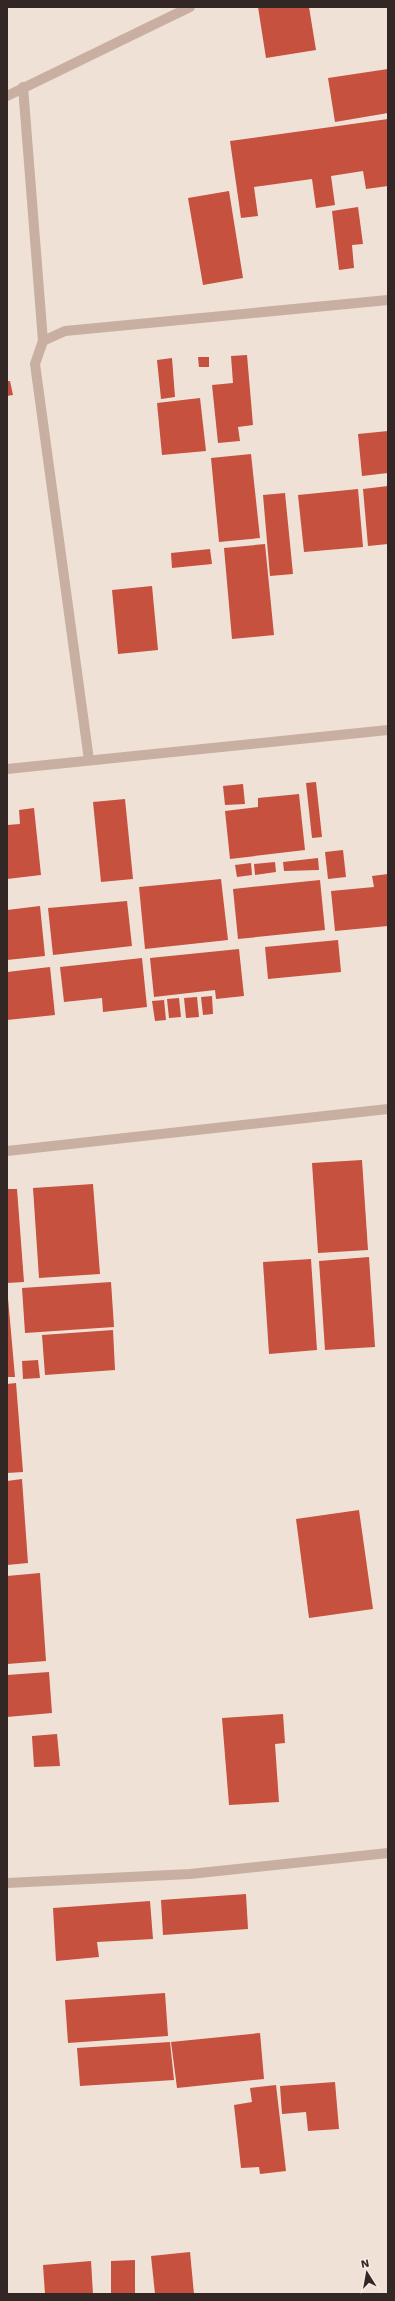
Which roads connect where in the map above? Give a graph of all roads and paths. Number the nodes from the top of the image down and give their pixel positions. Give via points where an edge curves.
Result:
1 (190, 7) edge
2 (23, 87) junction
3 (7, 96) edge
4 (388, 300) edge
5 (43, 342) junction
6 (388, 730) edge
7 (89, 760) junction
8 (7, 769) edge
9 (388, 1109) edge
10 (7, 1151) edge
11 (388, 1853) edge
12 (7, 1883) edge

1 - 2 street
2 - 3 street
2 - 5 street
4 - 5 street via 65,331
5 - 7 street via 35,364
6 - 7 street
7 - 8 street
9 - 10 street
11 - 12 street via 190,1874

